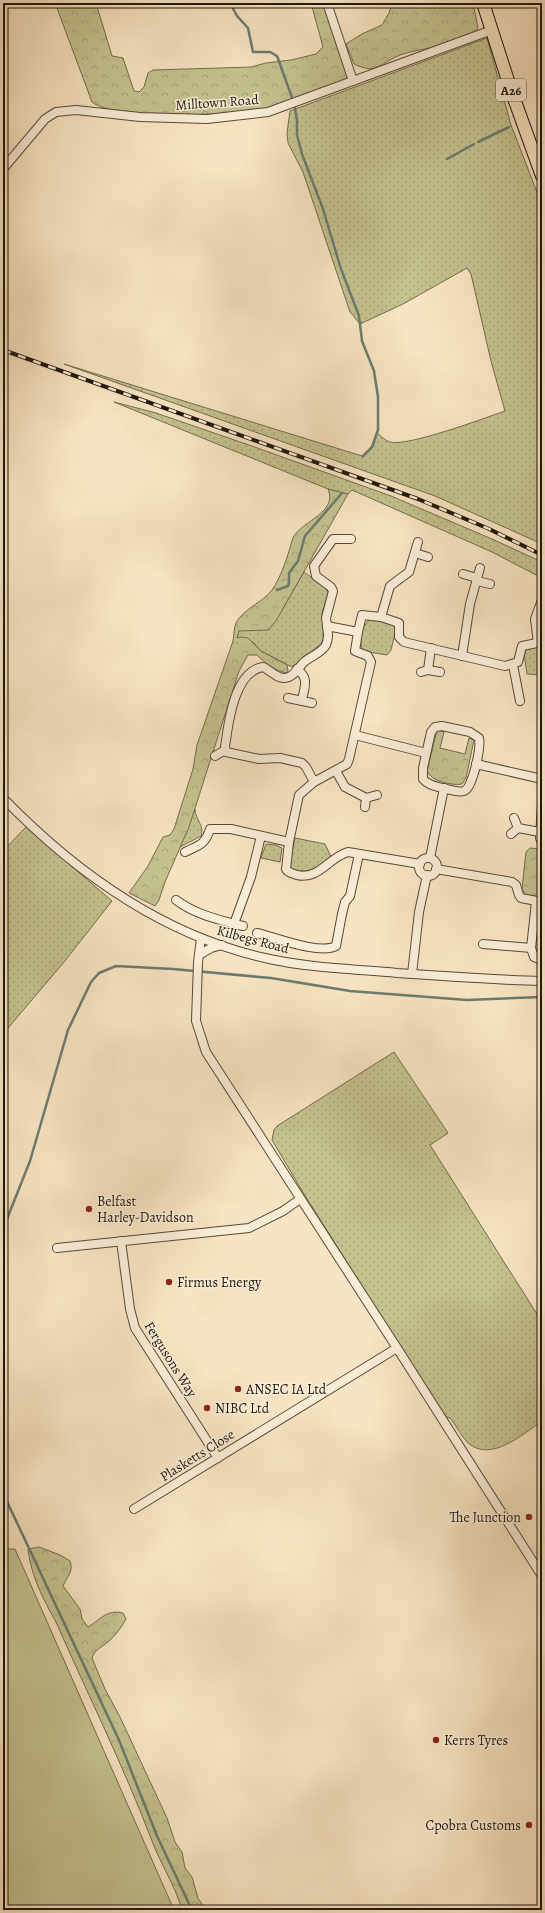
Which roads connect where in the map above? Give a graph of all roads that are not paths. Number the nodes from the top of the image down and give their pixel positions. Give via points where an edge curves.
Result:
1 (327, 3) edge
2 (483, 3) edge
3 (492, 30) junction
4 (354, 81) junction
5 (3, 169) edge
6 (542, 176) edge
7 (351, 539) dead end
8 (418, 542) dead end
9 (414, 554) junction
10 (428, 557) dead end
11 (480, 568) dead end
12 (463, 574) dead end
13 (477, 580) junction
14 (490, 584) dead end
15 (542, 600) edge
16 (540, 612) edge
17 (381, 618) junction
18 (327, 626) junction
19 (358, 632) junction
20 (540, 643) edge
21 (431, 648) junction
22 (462, 656) junction
23 (513, 665) junction
24 (298, 669) junction
25 (440, 672) dead end
26 (288, 698) dead end
27 (302, 701) junction
28 (520, 701) dead end
29 (312, 703) dead end
30 (354, 735) junction
31 (225, 750) junction
32 (426, 753) junction
33 (215, 756) dead end
34 (476, 764) junction
35 (336, 771) junction
36 (542, 779) edge
37 (314, 782) junction
38 (444, 788) junction
39 (377, 795) dead end
40 (3, 798) edge
41 (366, 798) junction
42 (542, 804) edge
43 (365, 807) dead end
44 (514, 818) dead end
45 (518, 828) junction
46 (540, 832) junction
47 (511, 834) dead end
48 (261, 836) junction
49 (289, 842) junction
50 (542, 843) edge
51 (186, 852) dead end
52 (359, 854) junction
53 (430, 858) junction
54 (420, 864) junction
55 (436, 869) junction
56 (427, 875) junction
57 (176, 900) dead end
58 (539, 902) edge
59 (234, 924) junction
60 (243, 926) dead end
61 (257, 933) dead end
62 (201, 938) junction
63 (483, 944) dead end
64 (222, 946) junction
65 (531, 948) junction
66 (198, 959) junction
67 (542, 960) edge
68 (412, 974) junction
69 (542, 981) edge
70 (300, 1199) junction
71 (122, 1241) junction
72 (57, 1248) dead end
73 (397, 1348) junction
74 (218, 1458) junction
75 (134, 1509) dead end
76 (542, 1576) edge

1 - 4 street
2 - 3 highway, A26
3 - 4 street, Milltown Road
3 - 6 highway, A26
4 - 5 street, Milltown Road via 268,112 207,119 140,117 86,110 56,112 45,119
7 - 18 street via 333,539 314,566 316,576 331,586 333,592 326,618
8 - 9 street
9 - 10 street
9 - 17 street via 408,574 390,586
11 - 13 street
12 - 13 street
13 - 14 street
13 - 22 street via 470,604
15 - 16 street
16 - 20 street via 535,619
17 - 19 street via 362,615
17 - 21 street via 399,623 399,637 402,641
18 - 19 street
18 - 24 street via 326,645
19 - 30 street via 355,651 368,656 371,662
20 - 23 street via 522,646 519,661
21 - 22 street
21 - 25 street via 425,671
22 - 23 street via 505,666
23 - 28 street
24 - 27 street via 306,679
24 - 31 street via 284,678 258,667 248,677 232,705
26 - 27 street
27 - 29 street
30 - 32 street
30 - 35 street via 349,759 344,767
31 - 33 street
31 - 37 street via 228,753 259,759 280,758 302,763
32 - 34 street via 431,732 434,728 442,726 473,733 479,738
32 - 38 street via 423,779
34 - 36 street
34 - 38 street via 468,789 459,791
35 - 37 street
35 - 41 street via 345,787
37 - 49 street via 299,794
38 - 53 street
39 - 41 street
40 - 62 street, Kilbegs Road via 26,822 80,869 126,901 168,924
41 - 43 street
42 - 46 street
44 - 45 street
45 - 46 street
45 - 47 street
46 - 50 street
48 - 49 street
48 - 51 street via 208,826 207,839 203,844
48 - 59 street via 251,877
49 - 52 street via 286,869 300,876 318,872 345,853
52 - 54 street
52 - 61 street via 350,896 343,906 336,946 308,947
53 - 54 street via 425,858
53 - 55 street via 436,864
54 - 56 street via 422,872
55 - 56 street via 434,873
55 - 58 street via 512,882 516,885 521,898
56 - 68 street via 419,912
57 - 59 street via 187,909
58 - 65 street
59 - 60 street
62 - 64 street, Kilbegs Road
62 - 66 street
63 - 65 street
64 - 66 street via 211,948
64 - 68 street, Kilbegs Road via 265,958 310,966
65 - 67 street via 534,957
66 - 70 street via 196,1021 206,1052
68 - 69 street, Kilbegs Road
70 - 71 street via 278,1214 249,1228
70 - 73 street
71 - 72 street
71 - 74 street, Fergusons Way via 130,1309 136,1328
73 - 74 street, Plasketts Close
73 - 76 street
74 - 75 street, Plasketts Close

